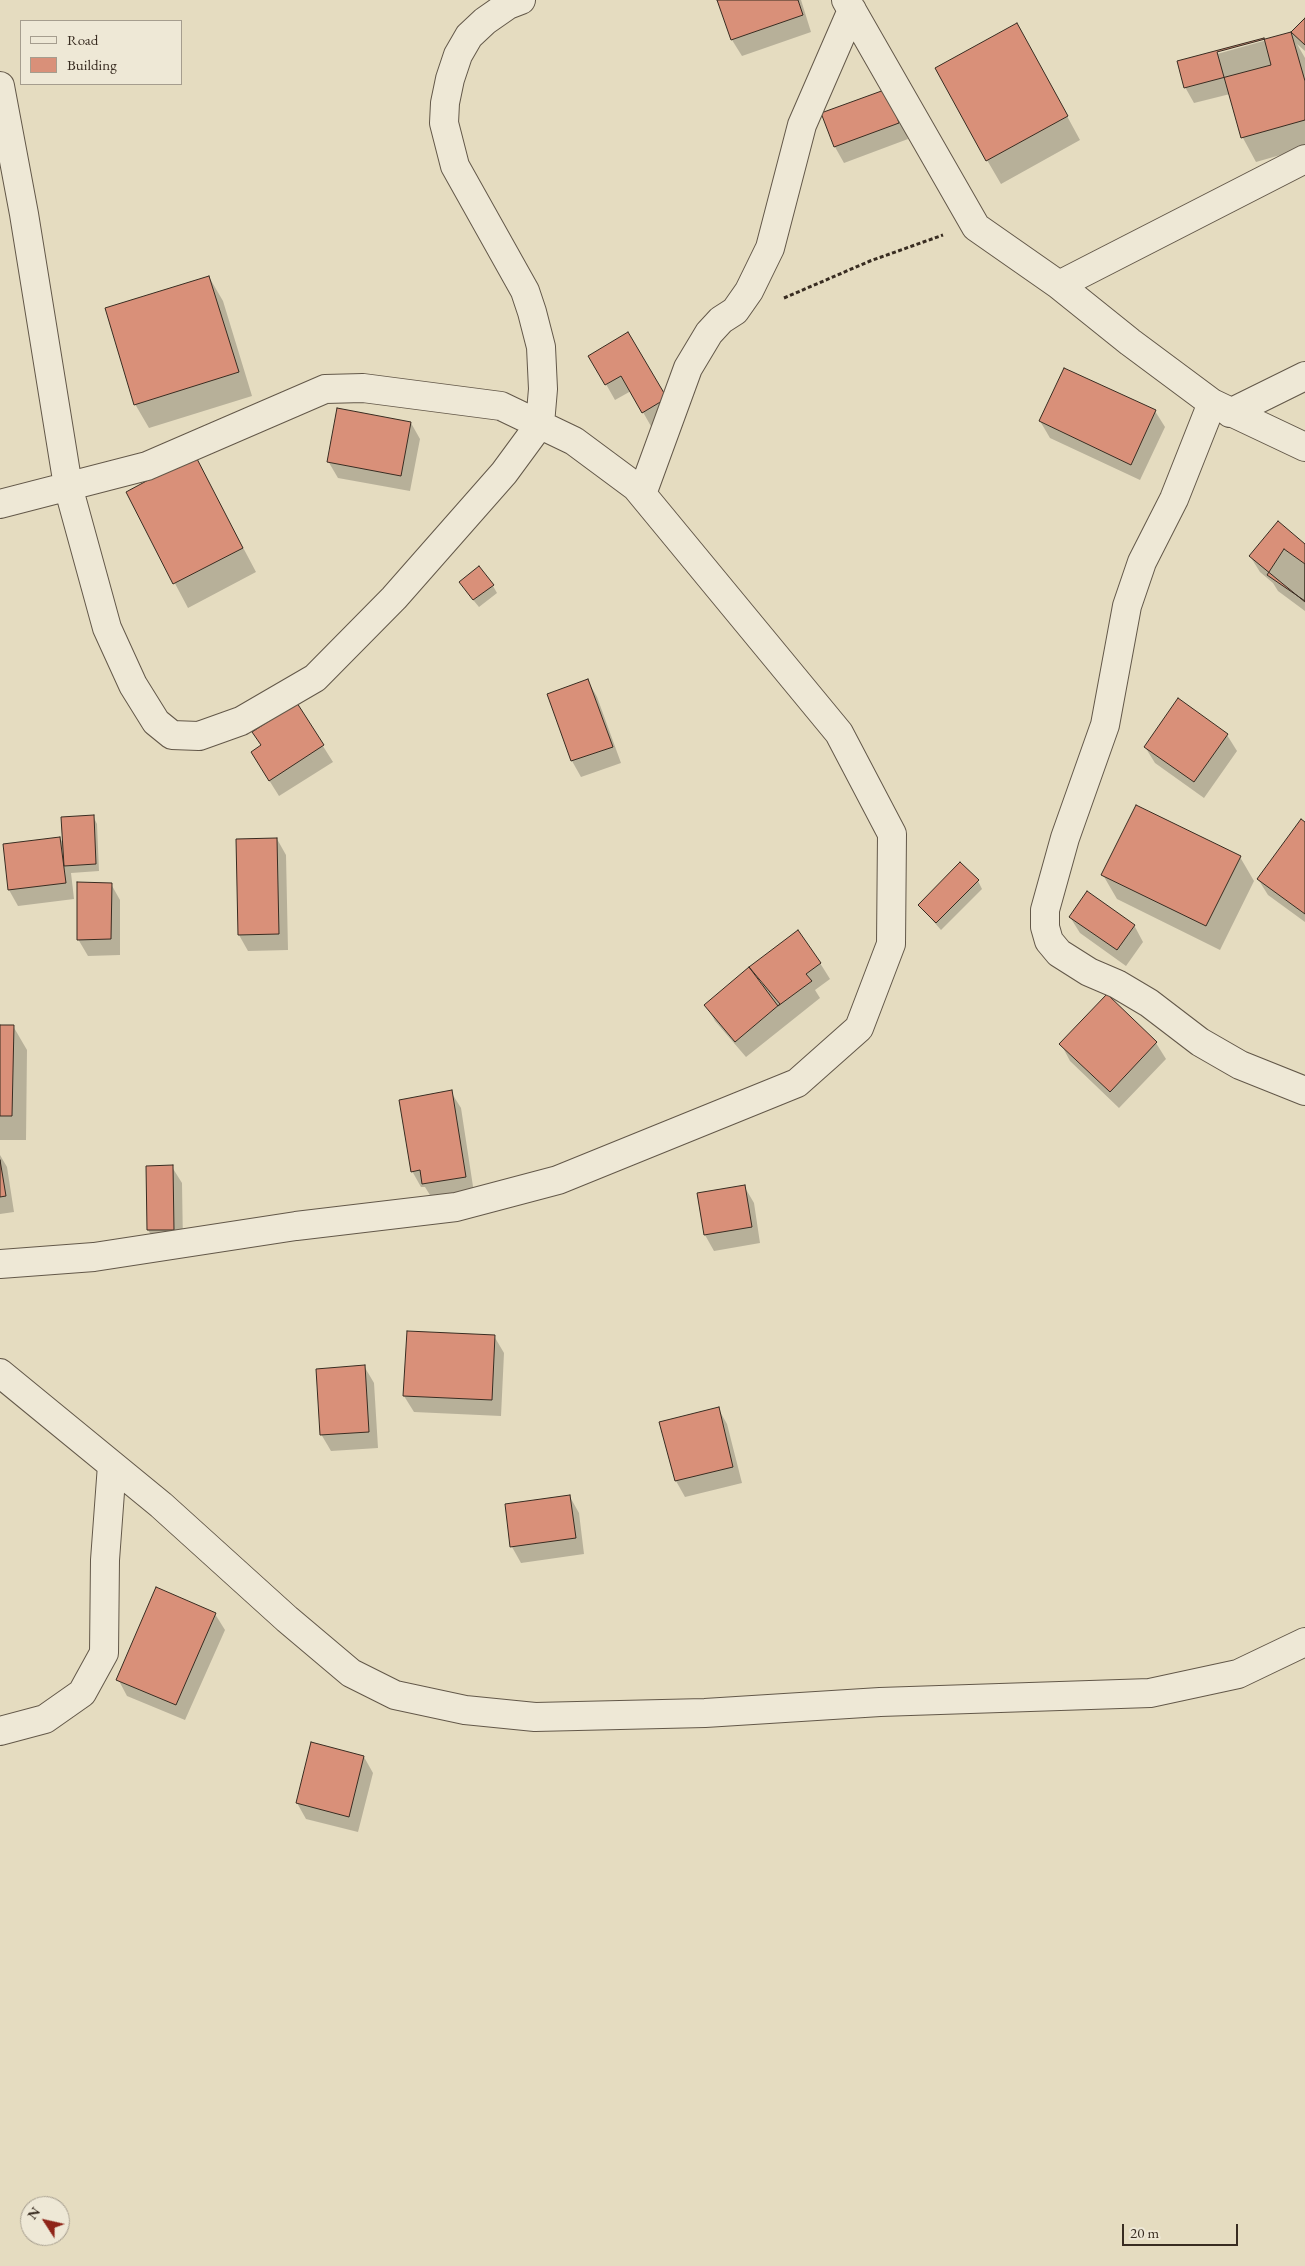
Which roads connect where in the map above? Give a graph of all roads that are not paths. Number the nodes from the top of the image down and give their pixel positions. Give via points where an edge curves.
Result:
1 (521, 0) edge
2 (849, 5) edge
3 (0, 86) edge
4 (1305, 159) edge
5 (1059, 285) junction
6 (1305, 376) edge
7 (1221, 408) junction
8 (540, 424) junction
9 (1305, 447) edge
10 (68, 486) junction
11 (642, 494) junction
12 (0, 504) edge
13 (1305, 1091) edge
14 (0, 1264) edge
15 (0, 1373) edge
16 (112, 1465) junction
17 (1305, 1642) edge
18 (0, 1731) edge

1 - 8 street via 508,5 469,36 450,79 444,123 455,166 525,291 532,312 541,347 543,388
2 - 5 street via 976,227
2 - 11 street via 802,125 770,248 749,291 735,311 721,320 709,334 688,368
3 - 10 street
4 - 5 street
5 - 7 street
6 - 7 street
7 - 9 street
7 - 13 street via 1142,562 1127,606 1105,725 1065,838 1045,910 1045,927 1049,941 1060,953 1089,972 1149,1003 1200,1042 1240,1065
8 - 10 street via 500,406 465,400 363,388 325,390 147,466
8 - 10 street via 504,473 394,598 315,678 240,721 199,736 172,735 156,722 132,685 107,628
8 - 11 street via 574,441
10 - 12 street
11 - 14 street via 839,732 892,834 891,944 859,1028 797,1083 558,1180 456,1207 296,1226 94,1257
15 - 16 street
16 - 17 street via 351,1672 395,1695 465,1710 535,1717 1150,1693 1238,1674
16 - 18 street via 105,1560 104,1653 82,1693 45,1719

